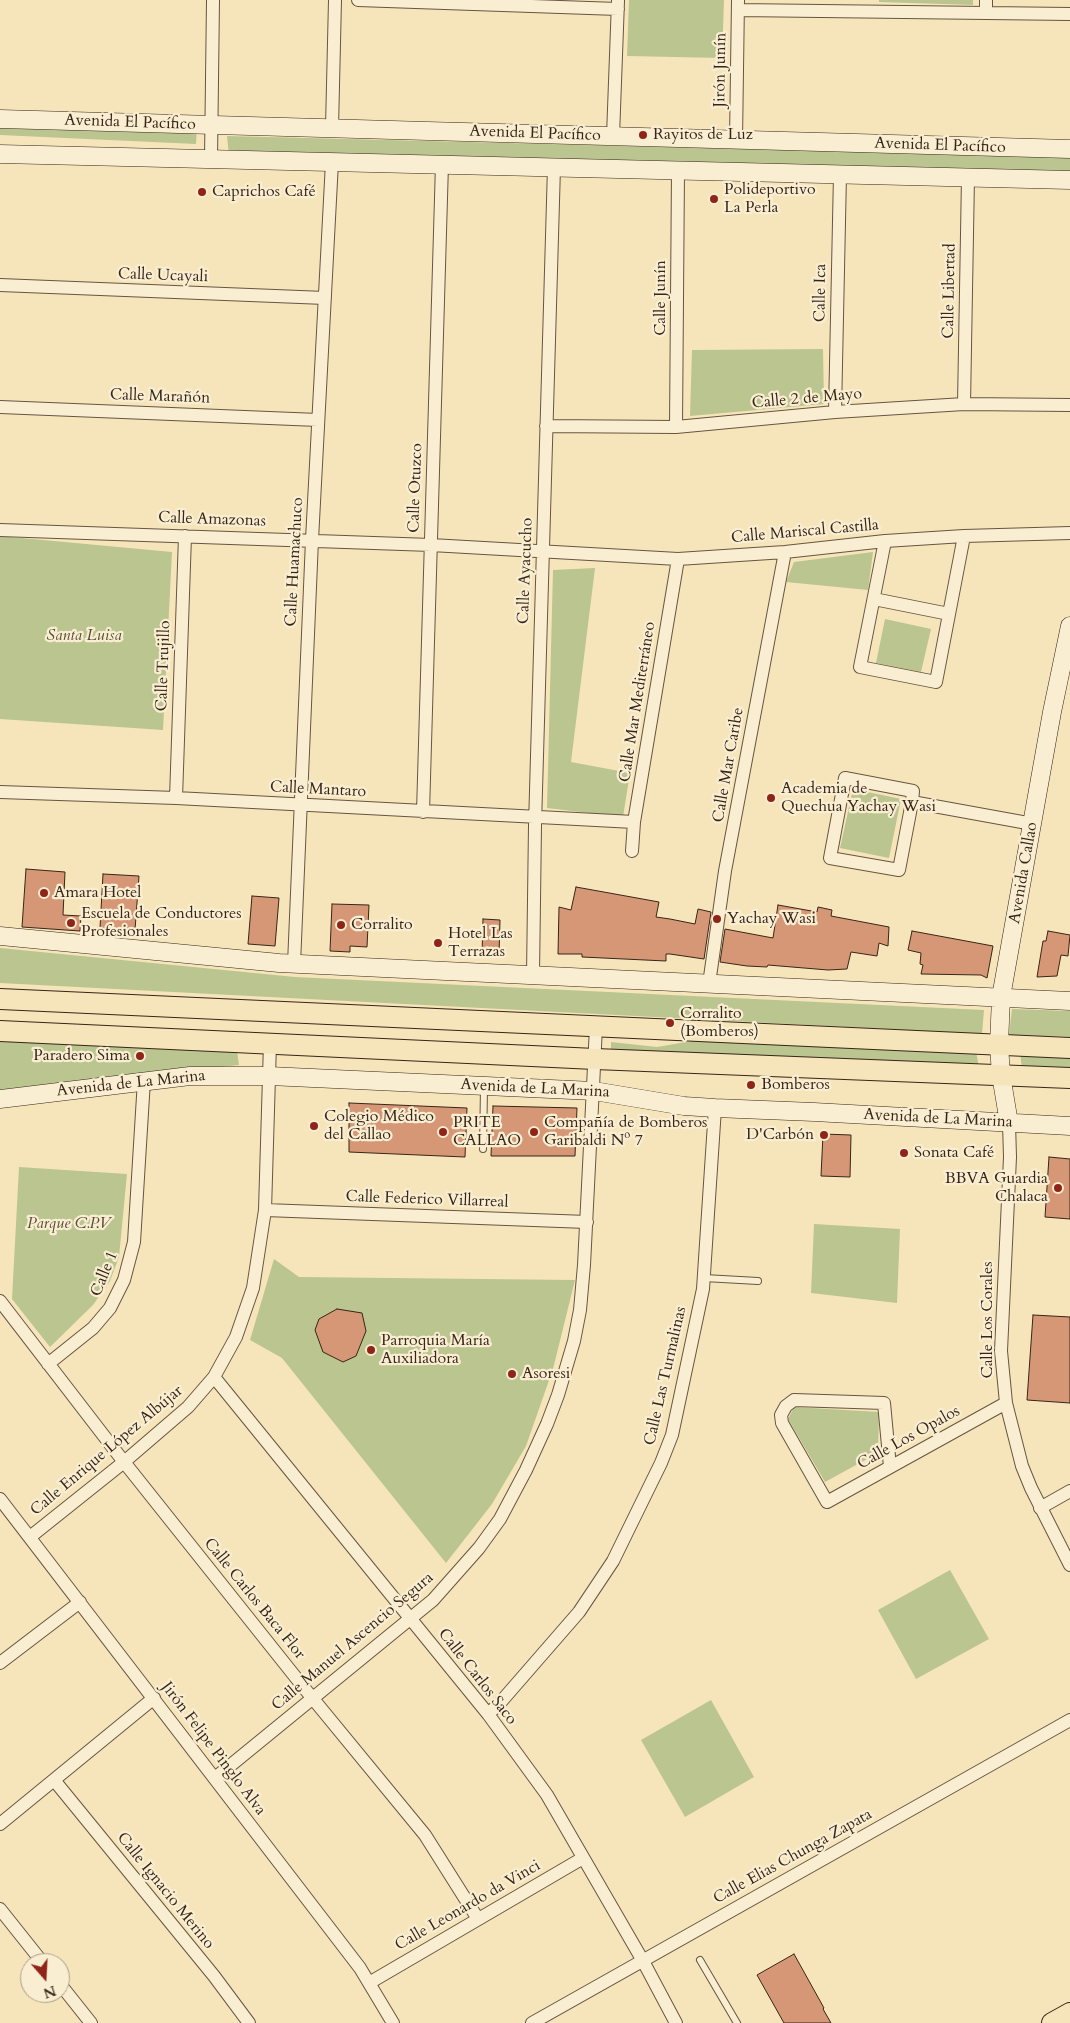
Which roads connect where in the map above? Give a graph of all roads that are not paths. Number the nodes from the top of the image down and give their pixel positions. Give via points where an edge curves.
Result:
1 (213, 0) edge
2 (335, 0) edge
3 (358, 0) edge
4 (618, 4) edge
5 (738, 5) edge
6 (868, 6) edge
7 (986, 6) edge
8 (1070, 14) edge
9 (0, 119) edge
10 (212, 125) junction
11 (332, 128) junction
12 (613, 136) junction
13 (736, 140) junction
14 (1070, 149) edge
15 (0, 154) edge
16 (211, 159) junction
17 (332, 162) junction
18 (442, 164) junction
19 (554, 167) junction
20 (678, 170) junction
21 (840, 174) junction
22 (968, 177) junction
23 (1070, 180) edge
24 (0, 286) edge
25 (325, 298) junction
26 (964, 404) junction
27 (1070, 405) edge
28 (0, 407) edge
29 (835, 412) junction
30 (318, 420) junction
31 (546, 426) junction
32 (676, 427) junction
33 (0, 530) edge
34 (1070, 533) edge
35 (185, 536) junction
36 (964, 536) junction
37 (312, 540) junction
38 (885, 541) junction
39 (431, 545) junction
40 (543, 552) junction
41 (784, 552) junction
42 (678, 559) junction
43 (874, 599) junction
44 (949, 614) junction
45 (1070, 626) edge
46 (1068, 648) edge
47 (0, 792) edge
48 (176, 798) junction
49 (912, 802) junction
50 (300, 806) junction
51 (423, 812) junction
52 (535, 817) junction
53 (634, 822) junction
54 (1033, 824) junction
55 (632, 851) dead end
56 (0, 936) edge
57 (294, 964) junction
58 (533, 975) junction
59 (709, 984) junction
60 (1001, 998) junction
61 (0, 999) edge
62 (1070, 1001) edge
63 (596, 1027) junction
64 (0, 1031) edge
65 (270, 1043) junction
66 (999, 1045) junction
67 (1070, 1048) edge
68 (595, 1059) junction
69 (1001, 1075) junction
70 (269, 1076) junction
71 (1070, 1078) edge
72 (144, 1080) junction
73 (484, 1086) junction
74 (594, 1092) junction
75 (0, 1100) edge
76 (715, 1108) junction
77 (1009, 1123) junction
78 (1070, 1126) edge
79 (483, 1148) dead end
80 (266, 1210) junction
81 (586, 1222) junction
82 (704, 1278) junction
83 (758, 1281) dead end
84 (0, 1301) edge
85 (48, 1364) junction
86 (214, 1377) junction
87 (1006, 1403) junction
88 (124, 1462) junction
89 (890, 1467) junction
90 (1070, 1491) edge
91 (0, 1499) edge
92 (1040, 1508) junction
93 (30, 1537) junction
94 (1070, 1565) edge
95 (80, 1602) junction
96 (411, 1620) junction
97 (0, 1663) edge
98 (312, 1697) junction
99 (154, 1698) junction
100 (488, 1714) junction
101 (1070, 1720) edge
102 (215, 1778) junction
103 (54, 1780) junction
104 (0, 1824) edge
105 (584, 1858) junction
106 (0, 1909) edge
107 (478, 1919) junction
108 (35, 1953) edge
109 (700, 1960) dead end
110 (643, 1961) junction
111 (369, 1983) junction
112 (70, 1997) edge
113 (1070, 2013) edge
114 (91, 2023) edge
115 (250, 2023) edge
116 (393, 2023) edge
117 (532, 2023) edge
118 (676, 2023) edge
119 (737, 2023) edge
120 (1052, 2023) edge

1 - 10 street
2 - 11 street
3 - 4 street
4 - 12 street
5 - 6 street
5 - 13 street, Jirón Junín
6 - 7 street
7 - 8 street
9 - 10 street, Avenida El Pacífico
10 - 11 street, Avenida El Pacífico
10 - 16 street
11 - 12 street, Avenida El Pacífico
12 - 13 street, Avenida El Pacífico
13 - 14 street, Avenida El Pacífico
15 - 16 street, Avenida El Pacífico
16 - 17 street, Avenida El Pacífico
17 - 18 street, Avenida El Pacífico
17 - 25 street, Calle Huamachuco
18 - 19 street, Avenida El Pacífico
18 - 39 street, Calle Otuzco
19 - 20 street, Avenida El Pacífico
19 - 31 street, Calle Ayacucho
20 - 21 street, Avenida El Pacífico
20 - 32 street, Calle Junín
21 - 22 street, Avenida El Pacífico
21 - 29 street, Calle Ica
22 - 23 street, Avenida El Pacífico
22 - 26 street, Calle Libertad
24 - 25 street, Calle Ucayali
25 - 30 street, Calle Huamachuco
26 - 27 street, Calle 2 de Mayo
26 - 29 street, Calle 2 de Mayo
28 - 30 street, Calle Marañón
29 - 32 street, Calle 2 de Mayo
30 - 37 street, Calle Huamachuco
31 - 32 street, Calle 2 de Mayo
31 - 40 street, Calle Ayacucho
33 - 35 street, Calle Amazonas
34 - 36 street, Calle Mariscal Castilla
35 - 37 street, Calle Amazonas
35 - 48 street, Calle Trujillo
36 - 38 street, Calle Mariscal Castilla
36 - 44 street
37 - 39 street, Calle Amazonas
37 - 50 street, Calle Huamachuco
38 - 41 street, Calle Mariscal Castilla
38 - 43 street
39 - 40 street, Calle Amazonas
39 - 51 street, Calle Otuzco
40 - 42 street, Calle Mariscal Castilla
40 - 52 street, Calle Ayacucho
41 - 42 street, Calle Mariscal Castilla
41 - 59 street, Calle Mar Caribe via 726,871
42 - 53 street, Calle Mar Mediterráneo
43 - 44 street
43 - 44 street via 860,668 936,682
45 - 46 street, Avenida Callao
46 - 54 street, Avenida Callao
47 - 48 street, Calle Mantaro
48 - 50 street, Calle Mantaro
49 - 49 street via 899,870 830,858 845,778 914,791
49 - 54 street
50 - 51 street, Calle Mantaro
50 - 57 street, Calle Huamachuco
51 - 52 street, Calle Mantaro
52 - 53 street, Calle Mantaro
52 - 58 street, Calle Ayacucho
53 - 55 street, Calle Mar Mediterráneo
54 - 60 street, Avenida Callao
56 - 57 street
57 - 58 street
58 - 59 street
59 - 60 street
60 - 62 street
60 - 66 street, Avenida Callao
61 - 63 main road
63 - 66 main road
63 - 68 street, Calle Manuel Ascencio Segura
64 - 65 main road, Avenida de La Marina
65 - 68 main road, Avenida de La Marina
65 - 70 street, Calle Enrique López Albújar
66 - 67 main road
66 - 69 street, Avenida Callao
68 - 69 main road, Avenida de La Marina
68 - 74 street, Calle Manuel Ascencio Segura
69 - 71 main road, Avenida de La Marina
69 - 77 street, Avenida Callao
70 - 72 street, Avenida de La Marina via 190,1076
70 - 73 street, Avenida de La Marina
70 - 80 street, Calle Enrique López Albújar
72 - 75 street, Avenida de La Marina
72 - 85 street, Calle 1 via 134,1242 124,1280 110,1308 93,1328
73 - 74 street, Avenida de La Marina
73 - 79 lane
74 - 76 street, Avenida de La Marina
74 - 81 street, Calle Manuel Ascencio Segura
76 - 77 street, Avenida de La Marina
76 - 82 street, Calle Las Turmalinas
77 - 78 street, Avenida de La Marina
77 - 87 street, Calle Los Corales via 1001,1351
80 - 81 street, Calle Federico Villarreal
80 - 86 street, Calle Enrique López Albújar via 253,1288 236,1337
81 - 96 street, Calle Manuel Ascencio Segura via 580,1310 574,1341 547,1424 526,1470 494,1526 457,1574
82 - 83 lane
82 - 100 street, Calle Las Turmalinas via 672,1435 618,1552 579,1612
84 - 85 street, Calle Carlos Baca Flor
85 - 88 street, Calle Carlos Baca Flor
86 - 88 street, Calle Enrique López Albújar via 188,1407
86 - 96 street, Calle Carlos Saco
87 - 89 street, Calle Los Opalos
87 - 92 street, Calle Los Corales via 1022,1466
88 - 93 street, Calle Enrique López Albújar
88 - 98 street, Calle Carlos Baca Flor
89 - 89 street, Calle Los Opalos via 884,1403 794,1400 781,1415 782,1423 827,1502
90 - 92 street
91 - 93 street, Jirón Felipe Pinglo Alva
92 - 94 street, Calle Los Corales
93 - 95 street, Jirón Felipe Pinglo Alva
95 - 97 street
95 - 99 street, Jirón Felipe Pinglo Alva
96 - 98 street, Calle Manuel Ascencio Segura
96 - 100 street, Calle Carlos Saco
98 - 102 street, Calle Manuel Ascencio Segura
98 - 107 street, Calle Carlos Baca Flor via 425,1835
99 - 102 street, Jirón Felipe Pinglo Alva
99 - 103 street
100 - 105 street, Calle Carlos Saco via 547,1795
101 - 110 street, Calle Elias Chunga Zapata
102 - 111 street, Jirón Felipe Pinglo Alva
103 - 104 street
103 - 115 street, Calle Ignacio Merino
105 - 107 street, Calle Leonardo da Vinci
105 - 110 street, Calle Carlos Saco
106 - 108 street
107 - 111 street, Calle Leonardo da Vinci
109 - 119 lane
110 - 117 street, Calle Elias Chunga Zapata
110 - 118 street, Calle Carlos Saco
111 - 116 street, Jirón Felipe Pinglo Alva
112 - 114 street
113 - 120 main road

